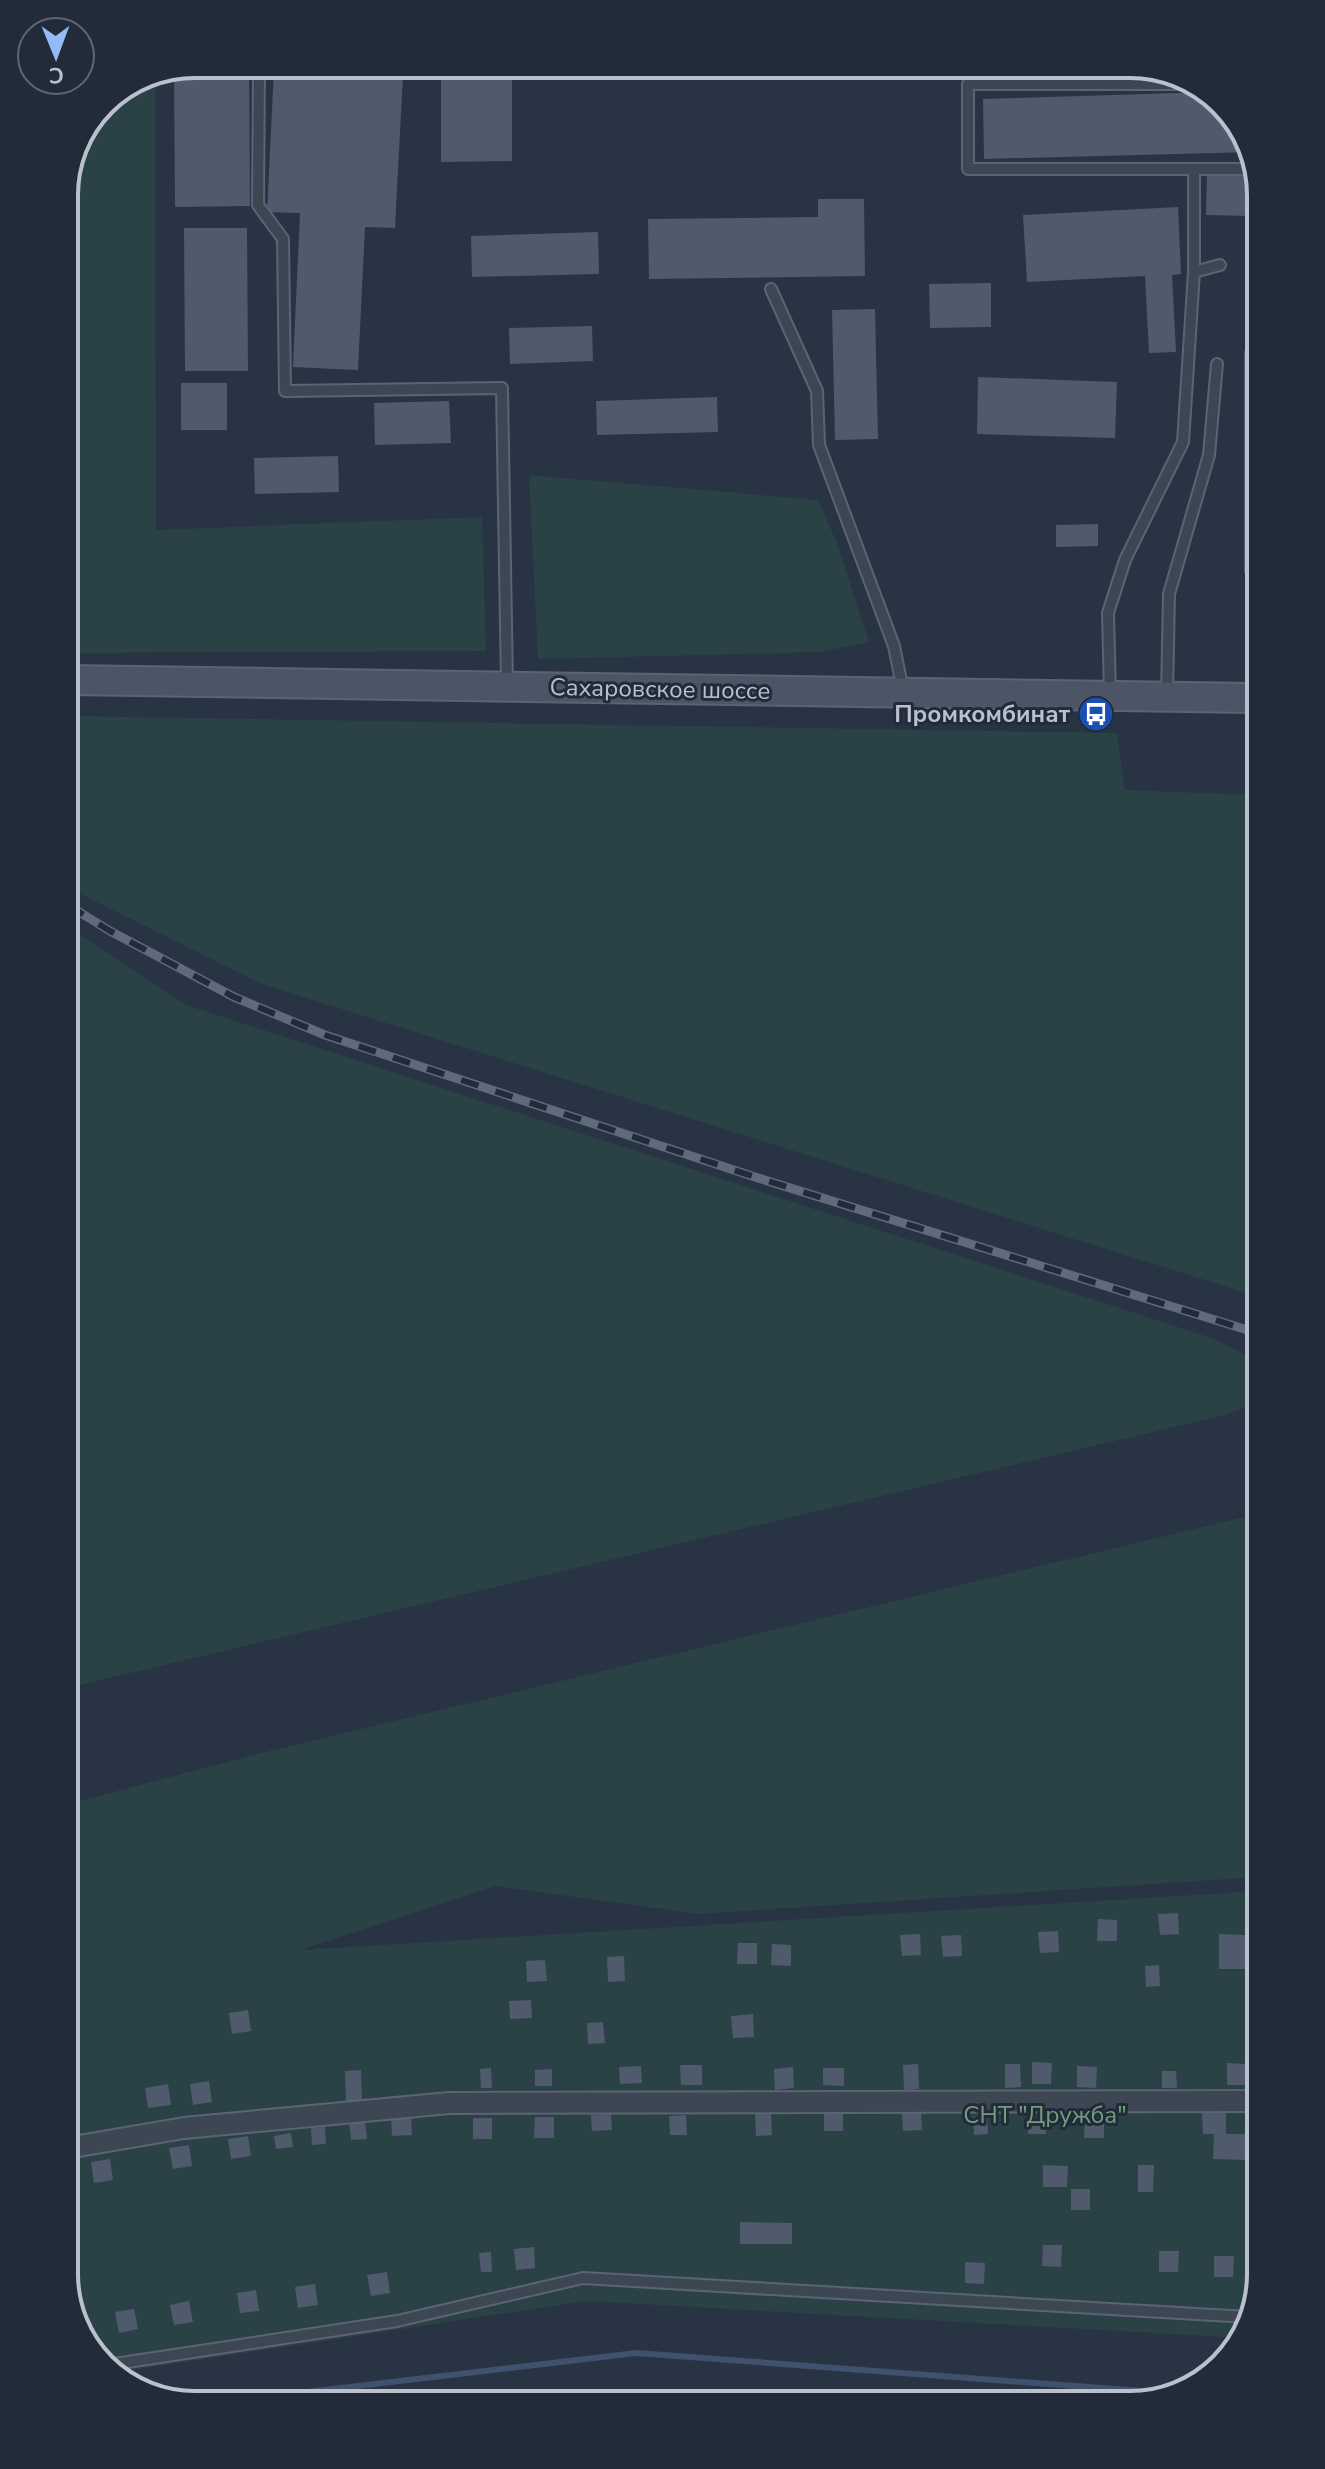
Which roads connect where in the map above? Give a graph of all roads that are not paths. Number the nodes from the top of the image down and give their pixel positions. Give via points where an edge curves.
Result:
1 (259, 78) edge
2 (1166, 84) edge
3 (1194, 169) junction
4 (1244, 169) edge
5 (1220, 265) dead end
6 (1194, 272) junction
7 (771, 289) dead end
8 (1217, 364) dead end
9 (78, 680) edge
10 (507, 686) junction
11 (904, 694) junction
12 (1110, 696) junction
13 (1166, 697) junction
14 (1247, 698) edge
15 (1247, 2101) edge
16 (78, 2146) edge
17 (1238, 2316) edge
18 (120, 2363) edge

1 - 10 lane via 258,205 283,239 285,391 502,388
2 - 3 lane via 968,84 968,169
3 - 4 lane
3 - 6 lane
5 - 6 lane
6 - 12 lane via 1183,442 1125,560 1108,613
7 - 11 lane via 817,391 819,445 894,646
8 - 13 lane via 1209,455 1169,594
9 - 10 main road, Сахаровское шоссе
10 - 11 main road, Сахаровское шоссе
11 - 12 main road, Сахаровское шоссе
12 - 13 main road, Сахаровское шоссе
13 - 14 main road, Сахаровское шоссе
15 - 16 street via 449,2103 184,2128
17 - 18 lane via 583,2278 397,2321

